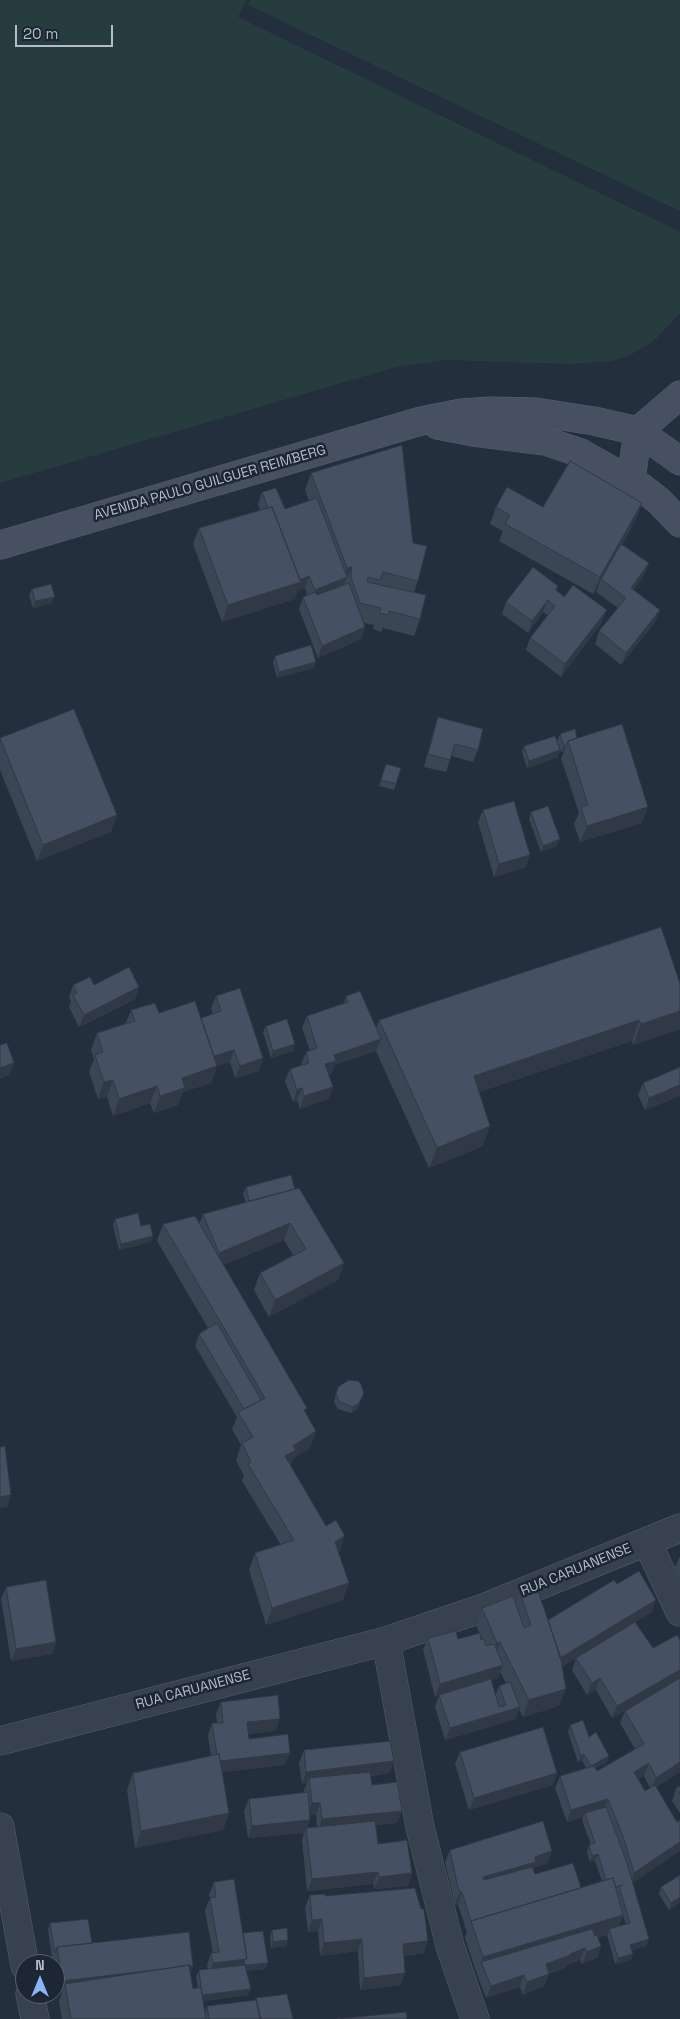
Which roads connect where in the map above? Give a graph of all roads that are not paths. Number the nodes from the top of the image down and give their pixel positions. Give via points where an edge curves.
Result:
1 (679, 396) edge
2 (421, 421) junction
3 (594, 421) junction
4 (638, 431) junction
5 (680, 461) edge
6 (631, 480) junction
7 (670, 499) edge
8 (680, 523) edge
9 (0, 545) edge
10 (680, 1528) edge
11 (647, 1542) junction
12 (680, 1612) edge
13 (386, 1641) junction
14 (0, 1741) edge
15 (0, 1827) edge
16 (23, 1954) edge
17 (32, 2004) edge
18 (34, 2019) edge
19 (475, 2019) edge

1 - 3 main road
1 - 4 main road
2 - 3 main road, AVENIDA PAULO GUILGUER REIMBERG via 491,410 536,412
2 - 6 main road, AVENIDA PAULO GUILGUER REIMBERG via 466,431 545,441 581,453
2 - 9 main road, AVENIDA PAULO GUILGUER REIMBERG
3 - 4 main road, AVENIDA PAULO GUILGUER REIMBERG
4 - 5 main road, AVENIDA PAULO GUILGUER REIMBERG
4 - 6 main road
6 - 7 main road, AVENIDA PAULO GUILGUER REIMBERG
7 - 8 main road, AVENIDA PAULO GUILGUER REIMBERG
10 - 11 street, RUA CARUANENSE
11 - 12 street
11 - 13 street, RUA CARUANENSE via 486,1606
13 - 14 street, RUA CARUANENSE
13 - 19 street via 420,1827 450,1946
15 - 16 street
17 - 18 street

